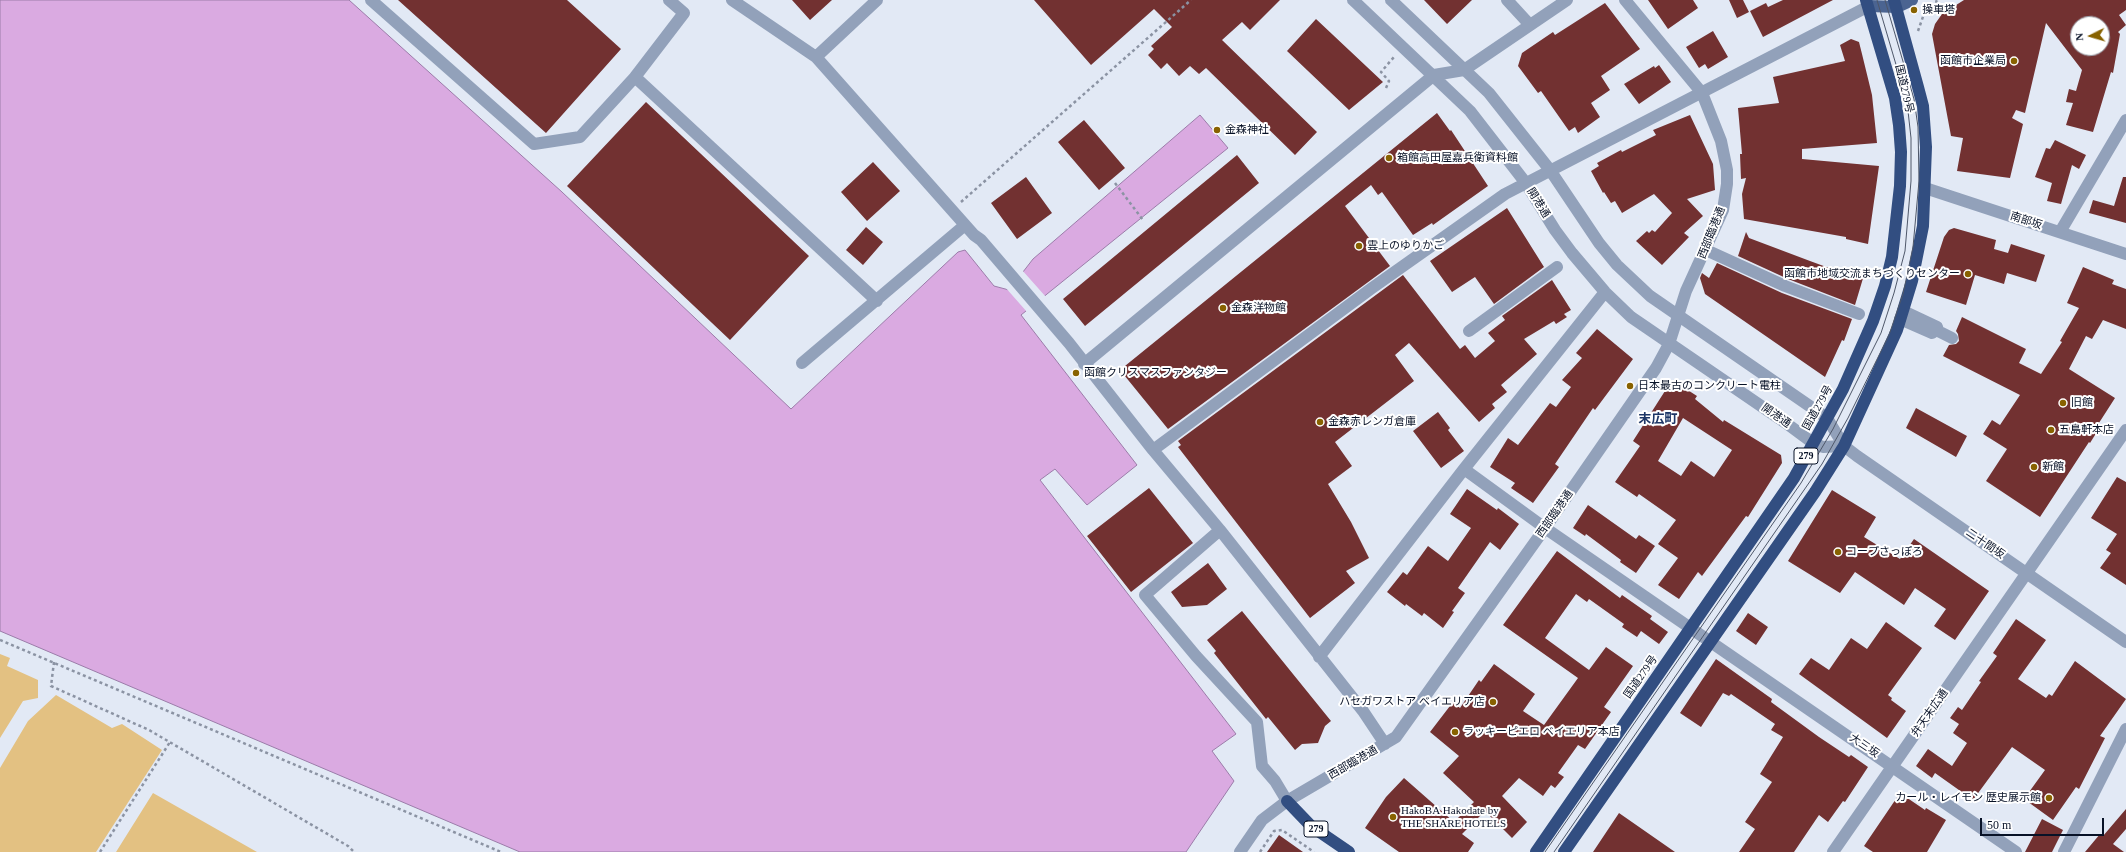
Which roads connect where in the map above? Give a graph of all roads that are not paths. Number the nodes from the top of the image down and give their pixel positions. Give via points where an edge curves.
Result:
1 (371, 0) edge
2 (669, 0) edge
3 (732, 0) edge
4 (877, 0) edge
5 (1353, 0) edge
6 (1391, 0) edge
7 (1507, 0) edge
8 (1567, 0) edge
9 (1625, 0) edge
10 (1912, 0) edge
11 (1870, 2) edge
12 (1896, 4) edge
13 (1530, 25) junction
14 (816, 57) junction
15 (1464, 70) junction
16 (1434, 75) junction
17 (635, 77) junction
18 (1702, 93) junction
19 (2126, 120) edge
20 (1550, 170) junction
21 (1525, 182) junction
22 (1925, 188) junction
23 (965, 225) junction
24 (2060, 232) junction
25 (1706, 250) junction
26 (2126, 254) edge
27 (1557, 267) dead end
28 (1605, 292) junction
29 (877, 301) junction
30 (1860, 314) dead end
31 (1902, 315) junction
32 (1678, 316) junction
33 (1469, 331) dead end
34 (1952, 338) dead end
35 (1669, 344) junction
36 (802, 363) dead end
37 (1084, 364) junction
38 (1827, 418) junction
39 (2126, 430) edge
40 (1813, 443) junction
41 (1844, 446) junction
42 (1153, 450) junction
43 (1464, 469) junction
44 (1545, 528) junction
45 (1220, 530) junction
46 (2027, 573) junction
47 (1691, 628) junction
48 (1710, 641) junction
49 (2126, 642) edge
50 (1319, 657) junction
51 (2126, 729) edge
52 (1385, 744) junction
53 (1893, 766) junction
54 (1287, 801) junction
55 (1240, 852) edge
56 (1349, 852) edge
57 (1536, 852) edge
58 (1564, 852) edge
59 (1833, 852) edge
60 (2016, 852) edge
61 (2064, 852) edge

1 - 17 street via 534,144 580,137
2 - 17 street via 684,13
3 - 14 street
4 - 14 street
5 - 16 street, 開港通
6 - 15 street
7 - 13 street
8 - 13 street
9 - 18 street, 西部臨港通
10 - 12 main road
11 - 12 main road
11 - 18 street
11 - 38 highway, 国道279号 / 279 via 1895,98 1899,124 1900,186 1897,221 1886,279 1873,321 1843,389
12 - 22 highway, 国道279号 / 279 via 1923,106
13 - 15 street
14 - 23 street
15 - 16 street
15 - 20 street via 1489,93
16 - 21 street, 開港通 via 1470,111
16 - 37 street
17 - 29 street
18 - 20 street
18 - 25 street, 西部臨港通 via 1721,141 1727,170 1723,210
19 - 24 street
20 - 21 street
20 - 32 street via 1599,243 1617,264 1650,296
21 - 28 street, 開港通 via 1555,230
21 - 42 street via 1372,288
22 - 24 street, 南部坂
22 - 31 highway, 国道279号 / 279 via 1919,251
23 - 29 street
23 - 37 street via 1069,343
24 - 26 street, 南部坂
25 - 30 street via 1785,286
25 - 32 street, 西部臨港通 via 1686,291
27 - 33 street
28 - 35 street, 開港通 via 1631,317
28 - 43 street
29 - 36 street
31 - 34 street via 1937,327 1938,331
31 - 41 highway, 国道279号 / 279 via 1879,372
32 - 35 street, 西部臨港通
32 - 38 street
35 - 40 street, 開港通
35 - 44 street, 西部臨港通 via 1656,368
37 - 42 street
38 - 40 highway, 国道279号 / 279
38 - 41 street
39 - 46 street, 弁天末広通
40 - 41 street, 開港通 via 1823,447
40 - 47 highway, 国道279号 / 279 via 1794,478
41 - 46 street, 二十間坂
41 - 48 highway, 国道279号 / 279 via 1815,492
42 - 45 street
43 - 44 street, 大三坂
43 - 50 street
44 - 47 street, 大三坂
44 - 52 street, 西部臨港通 via 1396,737
45 - 50 street
45 - 54 street via 1145,595 1196,656 1257,722 1262,766 1275,780
46 - 49 street, 二十間坂
46 - 53 street, 弁天末広通
47 - 48 street, 大三坂
47 - 57 highway, 国道279号 / 279
48 - 53 street, 大三坂
48 - 58 highway, 国道279号 / 279
50 - 52 street via 1363,711
51 - 61 street
52 - 54 street, 西部臨港通
53 - 59 street, 弁天末広通
53 - 60 street, 大三坂
54 - 55 street, 西部臨港通 via 1262,820
54 - 56 highway, 279 via 1311,826

